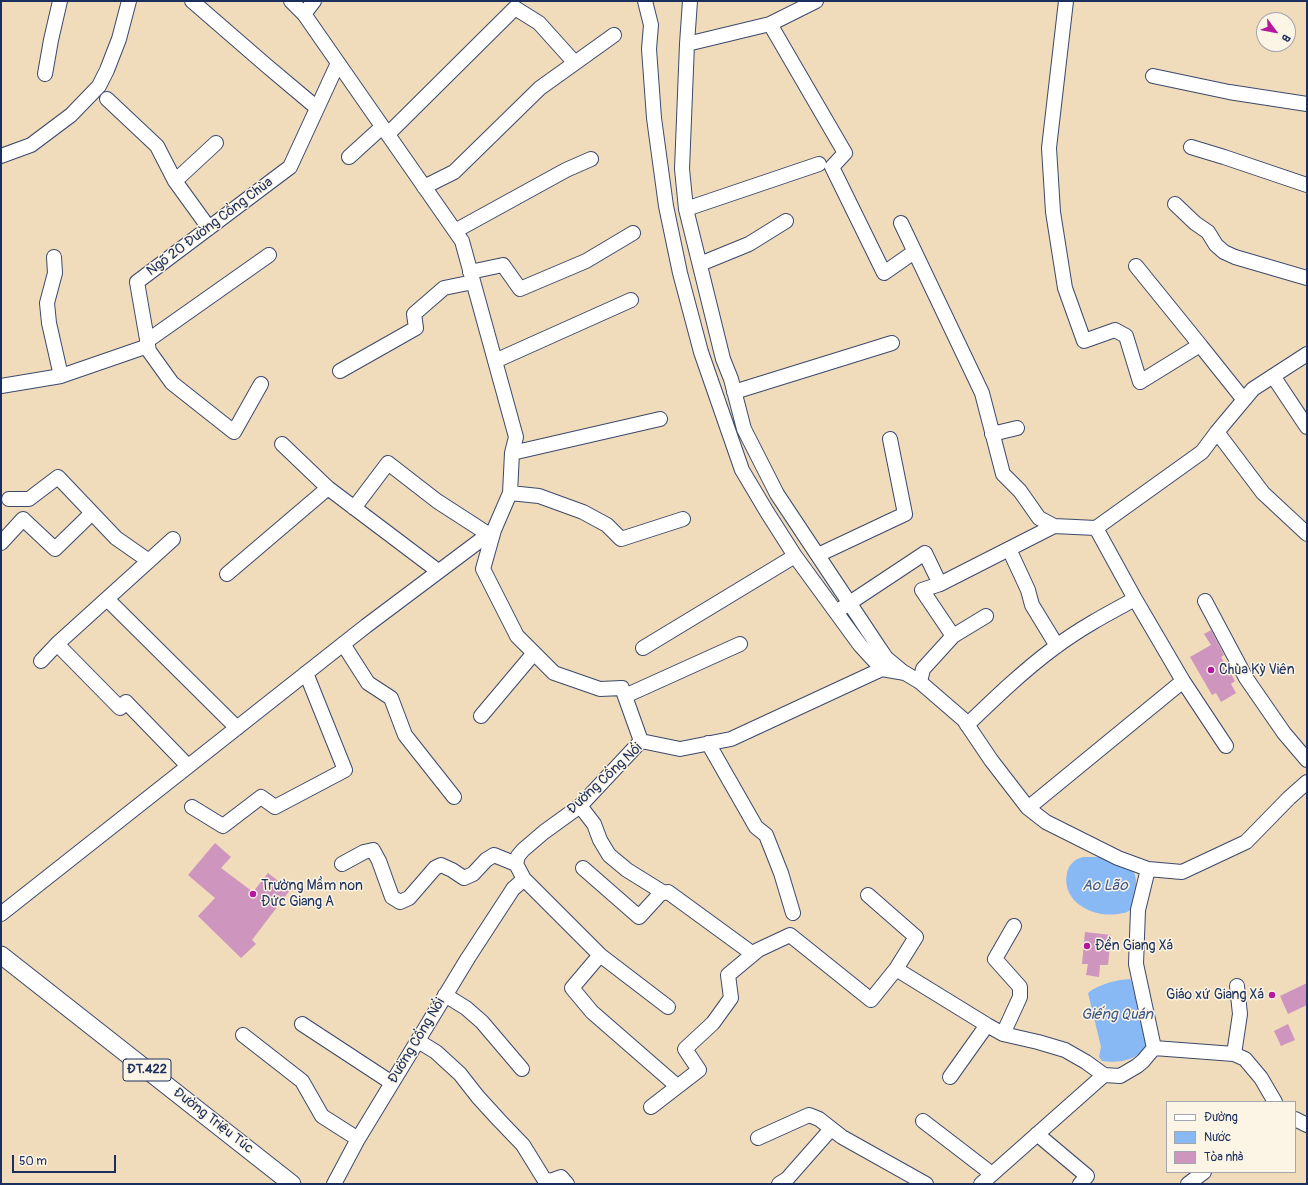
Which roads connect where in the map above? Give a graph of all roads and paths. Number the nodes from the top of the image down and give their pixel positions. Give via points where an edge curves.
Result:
1 (60, 1) edge
2 (130, 1) edge
3 (192, 1) edge
4 (291, 1) edge
5 (314, 1) edge
6 (645, 1) edge
7 (690, 1) edge
8 (816, 1) edge
9 (1066, 1) edge
10 (511, 5) edge
11 (304, 14) junction
12 (770, 24) junction
13 (614, 35) dead end
14 (687, 44) junction
15 (338, 63) junction
16 (575, 63) junction
17 (45, 74) dead end
18 (1153, 76) dead end
19 (107, 99) dead end
20 (1307, 104) edge
21 (317, 108) junction
22 (385, 131) junction
23 (216, 143) dead end
24 (1190, 147) dead end
25 (1, 156) edge
26 (350, 157) dead end
27 (591, 159) dead end
28 (819, 164) dead end
29 (175, 181) junction
30 (1307, 185) edge
31 (424, 188) junction
32 (1175, 204) dead end
33 (686, 209) junction
34 (786, 221) dead end
35 (901, 223) dead end
36 (209, 228) junction
37 (455, 231) junction
38 (633, 233) dead end
39 (914, 252) junction
40 (269, 256) dead end
41 (54, 257) dead end
42 (700, 264) junction
43 (1136, 266) dead end
44 (472, 277) junction
45 (1307, 278) edge
46 (631, 300) dead end
47 (147, 343) junction
48 (892, 343) dead end
49 (1200, 345) junction
50 (1307, 354) edge
51 (495, 361) junction
52 (340, 371) dead end
53 (61, 376) junction
54 (1273, 376) junction
55 (262, 384) dead end
56 (1, 386) edge
57 (734, 392) junction
58 (1244, 400) junction
59 (660, 419) dead end
60 (1307, 427) edge
61 (1018, 428) dead end
62 (1217, 432) junction
63 (992, 434) junction
64 (890, 439) dead end
65 (282, 444) dead end
66 (512, 453) junction
67 (328, 488) junction
68 (510, 493) junction
69 (9, 499) dead end
70 (354, 508) junction
71 (92, 513) junction
72 (683, 519) dead end
73 (1054, 526) junction
74 (1096, 528) junction
75 (491, 532) junction
76 (1307, 534) edge
77 (173, 540) dead end
78 (1, 543) edge
79 (1009, 549) junction
80 (818, 555) junction
81 (795, 556) junction
82 (149, 561) junction
83 (438, 571) junction
84 (227, 574) dead end
85 (940, 584) junction
86 (107, 599) junction
87 (1135, 599) junction
88 (1205, 601) dead end
89 (850, 603) junction
90 (837, 612) junction
91 (986, 616) dead end
92 (953, 636) junction
93 (57, 644) junction
94 (343, 644) junction
95 (740, 644) dead end
96 (1057, 646) junction
97 (643, 648) dead end
98 (534, 653) junction
99 (41, 661) dead end
100 (882, 669) junction
101 (306, 673) junction
102 (904, 673) junction
103 (1183, 681) junction
104 (920, 682) junction
105 (625, 696) junction
106 (481, 716) dead end
107 (967, 725) junction
108 (237, 728) junction
109 (641, 741) junction
110 (708, 743) junction
111 (1226, 746) dead end
112 (1307, 760) edge
113 (188, 766) junction
114 (1307, 782) edge
115 (454, 797) dead end
116 (580, 806) junction
117 (192, 807) dead end
118 (1028, 808) junction
119 (342, 864) dead end
120 (516, 864) junction
121 (583, 868) dead end
122 (1148, 869) junction
123 (524, 879) junction
124 (664, 893) junction
125 (868, 895) dead end
126 (793, 913) dead end
127 (1, 914) edge
128 (1014, 926) dead end
129 (753, 954) junction
130 (1, 955) edge
131 (600, 955) junction
132 (896, 969) junction
133 (1237, 986) dead end
134 (445, 995) junction
135 (668, 1007) dead end
136 (302, 1024) dead end
137 (987, 1025) junction
138 (1003, 1034) junction
139 (243, 1035) dead end
140 (418, 1040) junction
141 (1154, 1048) junction
142 (1234, 1054) junction
143 (522, 1069) dead end
144 (1104, 1075) junction
145 (950, 1077) dead end
146 (392, 1083) junction
147 (677, 1086) junction
148 (1273, 1101) edge
149 (651, 1107) dead end
150 (1296, 1120) edge
151 (923, 1121) dead end
152 (1307, 1125) edge
153 (831, 1129) junction
154 (1037, 1134) junction
155 (758, 1138) dead end
156 (358, 1139) junction
157 (1203, 1173) edge
158 (992, 1174) junction
159 (786, 1182) edge
160 (292, 1184) edge
161 (334, 1184) edge
162 (567, 1184) edge
163 (926, 1184) edge
164 (981, 1184) edge
165 (1080, 1184) edge
166 (1188, 1184) edge

1 - 17 street
2 - 25 street via 119,39 99,86 71,115 30,145
3 - 21 street
4 - 11 street
5 - 11 street
6 - 81 street via 651,25 649,57 654,118 666,206 680,273 701,352 742,470
7 - 14 street
8 - 12 street
9 - 49 street via 1049,148 1053,212 1065,288 1084,341 1115,330 1126,336 1140,382
10 - 16 street via 539,23
10 - 22 street
11 - 15 street
12 - 14 street
12 - 39 street via 845,153 832,167 884,273
13 - 16 street
14 - 33 street via 682,169
15 - 21 street, Ngõ 20 Đường Cổng Chùa
15 - 22 street
16 - 31 street via 540,88 454,172
18 - 20 street via 1229,92
19 - 29 street via 157,146
21 - 36 street, Ngõ 20 Đường Cổng Chùa via 290,167
22 - 26 street
22 - 31 street
23 - 29 street
24 - 30 street
27 - 37 street
28 - 33 street
29 - 36 street
31 - 37 street
32 - 45 street via 1208,232 1224,252
33 - 42 street
34 - 42 street via 749,244
35 - 39 street
36 - 47 street, Ngõ 20 Đường Cổng Chùa via 137,282
37 - 44 street via 462,241
38 - 44 street via 586,261 520,289 503,265
39 - 63 street via 982,392
40 - 47 street
41 - 53 street via 55,273 47,303
42 - 57 street via 722,359
43 - 49 street
44 - 51 street
44 - 52 street via 444,288 414,314 416,328
46 - 51 street
47 - 53 street
47 - 55 street, Ngõ 20 Đường Cổng Chùa via 149,351 172,383 234,432
48 - 57 street
49 - 58 street
50 - 54 street
51 - 66 street via 516,437
53 - 56 street
54 - 58 street via 1252,389
54 - 60 street
57 - 80 street via 744,429 778,494
58 - 62 street
59 - 66 street
61 - 63 street
62 - 74 street via 1202,452
62 - 76 street via 1263,493
63 - 73 street via 1003,474 1020,491 1039,518
64 - 80 street via 910,516
65 - 67 street
66 - 68 street
67 - 70 street
67 - 84 street
68 - 72 street via 539,496 583,512 607,525 621,539
68 - 75 street
69 - 71 street via 29,498 58,477
70 - 75 street via 388,463 437,501
70 - 83 street
71 - 78 street via 55,549 23,519
71 - 82 street via 116,538
73 - 74 street
73 - 79 street
74 - 87 street
75 - 83 street
75 - 98 street via 483,569 518,636
77 - 82 street
79 - 85 street
79 - 96 street via 1032,605
80 - 89 street
81 - 90 street
81 - 97 street
82 - 86 street
83 - 94 street
85 - 89 street via 925,553
85 - 92 street via 922,590
86 - 93 street
86 - 108 street
87 - 96 street via 1097,619
87 - 103 street
88 - 112 street via 1246,678 1284,733
89 - 90 street
89 - 102 street via 886,658
90 - 100 street via 860,645
91 - 92 street
92 - 104 street via 923,669
93 - 99 street
93 - 113 street via 120,708 126,702
94 - 101 street
94 - 115 street via 368,683 391,698 405,735
95 - 105 street
96 - 107 street
98 - 105 street via 554,672 600,689 622,688
98 - 106 street
100 - 102 street
100 - 110 street, Đường Cổng Nổi via 731,739
101 - 108 street
101 - 117 street via 345,770 275,807 261,797 223,826
102 - 104 street
103 - 111 street
103 - 118 street
104 - 107 street
105 - 109 street
107 - 118 street
108 - 113 street
109 - 110 street, Đường Cổng Nổi via 680,749
109 - 116 street, Đường Cổng Nổi
110 - 126 street via 756,827 766,835
113 - 127 street
114 - 122 street via 1246,842 1182,872
116 - 120 street, Đường Cổng Nổi via 523,850
116 - 124 street via 594,824 600,840 610,855 627,870
118 - 122 street via 1046,822 1118,858
119 - 120 street via 373,850 392,897 400,902 409,898 435,868 441,865 464,878 474,874 494,855
120 - 123 street
121 - 124 street via 639,917 660,894
122 - 141 street via 1138,910 1136,964
123 - 131 street
123 - 134 street, Đường Cổng Nổi via 513,889
124 - 129 street via 668,892
125 - 132 street via 916,937
128 - 138 street via 995,958 1020,987 1020,997
129 - 132 street via 790,935 872,1000
129 - 147 street via 728,976 731,998 713,1022 685,1049 699,1070
130 - 160 main road, Đường Triệu Túc / ĐT.422
131 - 135 street
131 - 147 street via 572,988 592,1012
132 - 137 street
133 - 142 street via 1240,1014
134 - 140 street, Đường Cổng Nổi
134 - 143 street via 482,1022
136 - 146 street
137 - 138 street
137 - 145 street
138 - 144 street via 1065,1050
139 - 156 street via 302,1081 322,1116
140 - 146 street, Đường Cổng Nổi
140 - 162 street via 460,1074 523,1145 544,1179 550,1181 561,1177
141 - 142 street
141 - 144 street via 1144,1061 1120,1076
142 - 148 street via 1245,1059 1261,1078
144 - 154 street
146 - 156 street, Đường Cổng Nổi
147 - 149 street
150 - 152 street
151 - 158 street
153 - 155 street via 809,1114
153 - 159 street
153 - 163 street
154 - 158 street
154 - 165 street via 1087,1176
156 - 161 street, Đường Cổng Nổi
157 - 166 street
158 - 164 street

